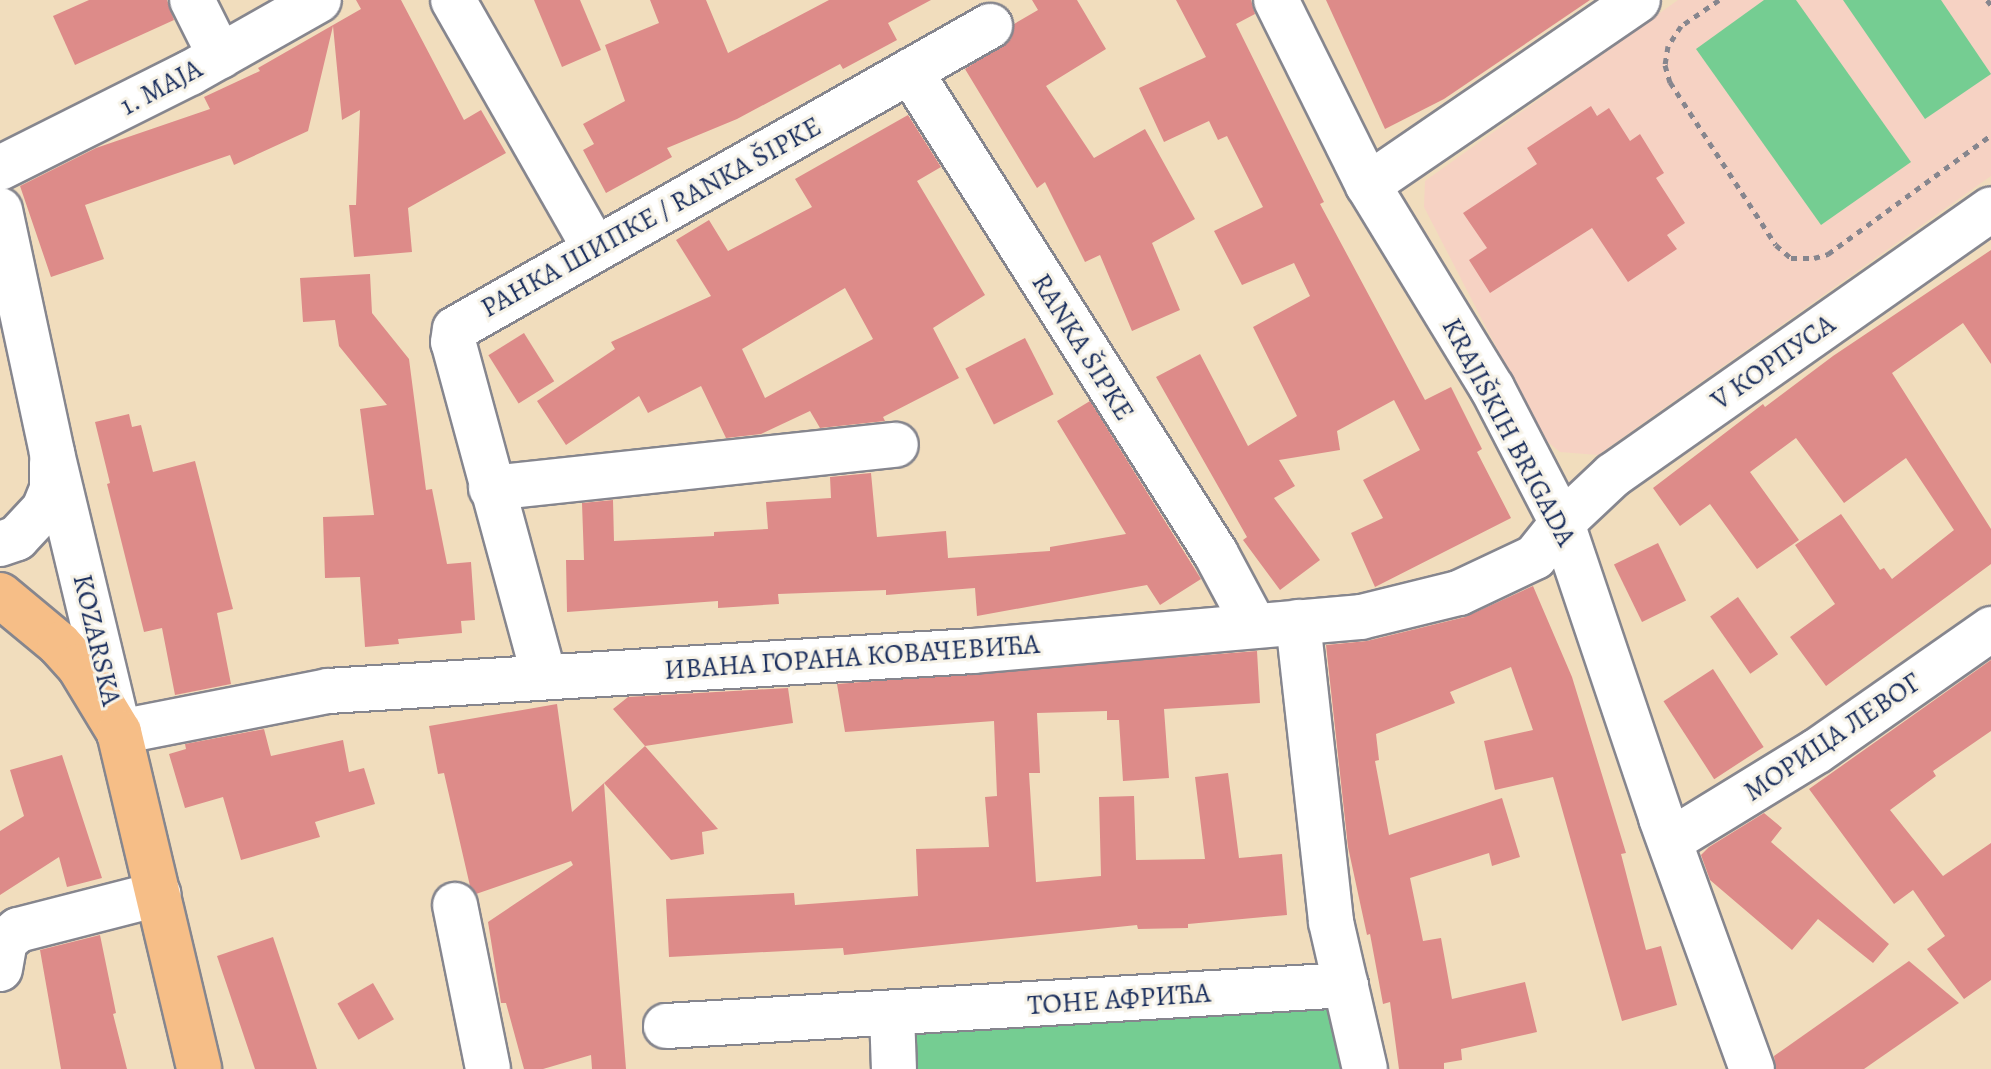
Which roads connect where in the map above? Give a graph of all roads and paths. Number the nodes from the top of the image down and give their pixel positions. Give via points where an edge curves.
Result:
1 (192, 0) edge
2 (319, 0) edge
3 (453, 0) edge
4 (1276, 0) edge
5 (1638, 0) edge
6 (1719, 0) edge
7 (1987, 0) edge
8 (1991, 5) edge
9 (990, 26) dead end
10 (220, 56) junction
11 (910, 71) junction
12 (1991, 135) edge
13 (0, 168) edge
14 (1368, 185) junction
15 (1991, 209) edge
16 (0, 210) edge
17 (595, 249) junction
18 (896, 445) dead end
19 (52, 453) junction
20 (491, 488) junction
21 (1562, 523) junction
22 (0, 544) edge
23 (0, 595) edge
24 (1298, 622) junction
25 (1254, 625) junction
26 (1991, 629) edge
27 (544, 676) junction
28 (119, 732) junction
29 (1670, 841) junction
30 (158, 894) junction
31 (455, 905) dead end
32 (0, 969) edge
33 (1346, 985) junction
34 (892, 1013) junction
35 (666, 1026) dead end
36 (1748, 1068) edge
37 (199, 1069) edge
38 (488, 1069) edge
39 (894, 1069) edge
40 (1365, 1069) edge

1 - 10 street
2 - 10 street, 1. МАЈА
3 - 17 street
4 - 14 street, KRAJIŠKIH BRIGADA
5 - 14 street
6 - 12 path via 1681,26 1668,46 1665,65 1670,82 1776,245 1791,258 1828,254
7 - 8 path
9 - 11 street, РАНКА ШИПКЕ / RANKA ŠIPKE
10 - 13 street, 1. МАЈА
11 - 17 street, РАНКА ШИПКЕ / RANKA ŠIPKE
11 - 25 street, RANKA ŠIPKE via 1216,554
14 - 21 street, KRAJIŠKIH BRIGADA via 1492,388
15 - 21 street, V КОРПУСА via 1613,475
16 - 19 street, KOZARSKA
17 - 20 street, РАНКА ШИПКЕ / RANKA ŠIPKE via 455,329 453,342
18 - 20 street
19 - 22 street via 52,489 44,509 17,538
19 - 28 street, KOZARSKA
20 - 27 street, РАНКА ШИПКЕ / RANKA ŠIPKE
21 - 24 street, ИВАНА ГОРАНА КОВАЧЕВИЋА via 1535,557 1459,593 1361,617
21 - 29 street, KRAJIŠKIH BRIGADA
23 - 28 main road via 79,666
24 - 25 street, ИВАНА ГОРАНА КОВАЧЕВИЋА
24 - 33 street via 1331,922
25 - 27 street, ИВАНА ГОРАНА КОВАЧЕВИЋА via 973,651
26 - 29 street, МОРИЦА ЛЕВОГ via 1817,751
27 - 28 street, ИВАНА ГОРАНА КОВАЧЕВИЋА via 328,691
28 - 30 main road, KOZARSKA
29 - 36 street, KRAJIŠKIH BRIGADA
30 - 32 street via 18,930 5,941
30 - 37 main road, KOZARSKA
31 - 38 street
33 - 34 street, ТОНЕ АФРИЋА
33 - 40 street
34 - 35 street, ТОНЕ АФРИЋА
34 - 39 street

